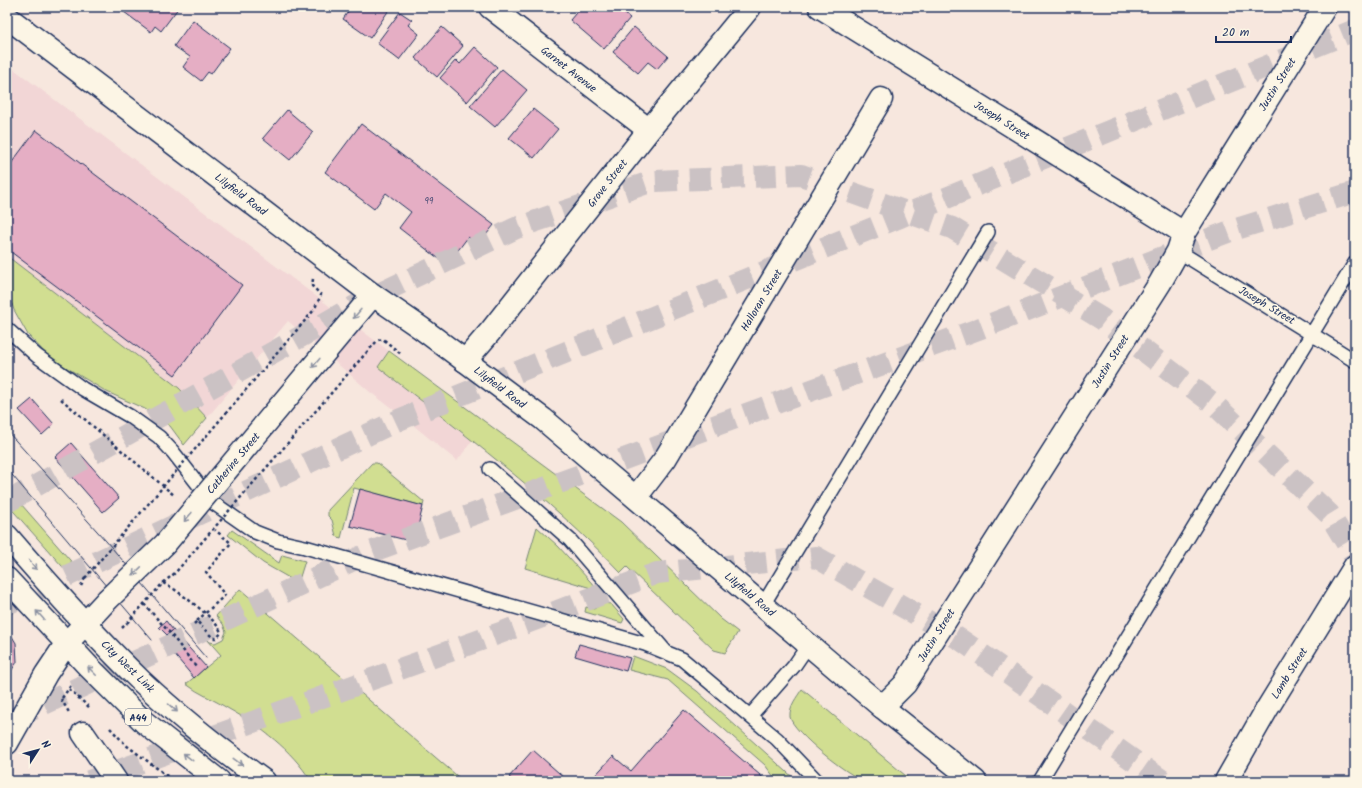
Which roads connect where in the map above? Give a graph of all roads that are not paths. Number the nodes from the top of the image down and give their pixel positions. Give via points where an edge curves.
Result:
1 (490, 7) edge
2 (750, 7) edge
3 (820, 7) edge
4 (1325, 7) edge
5 (7, 17) edge
6 (882, 100) dead end
7 (649, 130) junction
8 (988, 232) dead end
9 (1181, 242) junction
10 (1355, 263) edge
11 (373, 295) junction
12 (7, 328) edge
13 (1312, 333) junction
14 (465, 361) junction
15 (1355, 361) edge
16 (490, 469) dead end
17 (636, 497) junction
18 (7, 536) edge
19 (1355, 566) edge
20 (7, 579) edge
21 (763, 605) junction
22 (84, 623) junction
23 (66, 644) junction
24 (809, 644) junction
25 (668, 655) junction
26 (882, 707) junction
27 (750, 716) junction
28 (83, 733) dead end
29 (7, 743) edge
30 (807, 770) junction
31 (116, 781) edge
32 (219, 781) edge
33 (264, 781) edge
34 (817, 781) edge
35 (828, 781) edge
36 (975, 781) edge
37 (1040, 781) edge
38 (1226, 781) edge

1 - 7 main road, Garnet Avenue
2 - 7 main road, Grove Street
3 - 9 main road, Joseph Street
4 - 9 main road, Justin Street
5 - 11 main road, Lilyfield Road
6 - 17 main road, Halloran Street via 665,459
7 - 14 main road, Grove Street
8 - 21 lane
9 - 13 lane, Joseph Street
9 - 26 main road, Justin Street via 1160,283 905,684
10 - 13 lane
11 - 14 main road, Lilyfield Road
11 -> 22 main road, Catherine Street, bridge via 165,544
12 - 25 lane via 37,356 82,389 131,417 159,437 212,502 254,532 288,544 645,644
13 - 15 lane, Joseph Street
13 - 37 lane
14 - 17 main road, Lilyfield Road via 543,419
16 - 25 lane via 570,540
17 - 21 main road, Lilyfield Road
18 -> 22 main road, City West Link / A44
19 - 38 main road, Lamb Street
23 -> 20 main road, A44
21 - 24 main road, Lilyfield Road
22 - 23 main road, Catherine Street
22 -> 33 main road, City West Link / A44 via 142,681 213,744
23 - 29 main road
32 -> 23 main road, A44 via 144,722
24 - 26 main road, Lilyfield Road
24 - 27 lane via 794,666
25 - 27 lane via 682,660
26 - 36 main road, Lilyfield Road
27 - 30 lane
28 - 31 main road
30 - 34 lane
30 - 35 lane

